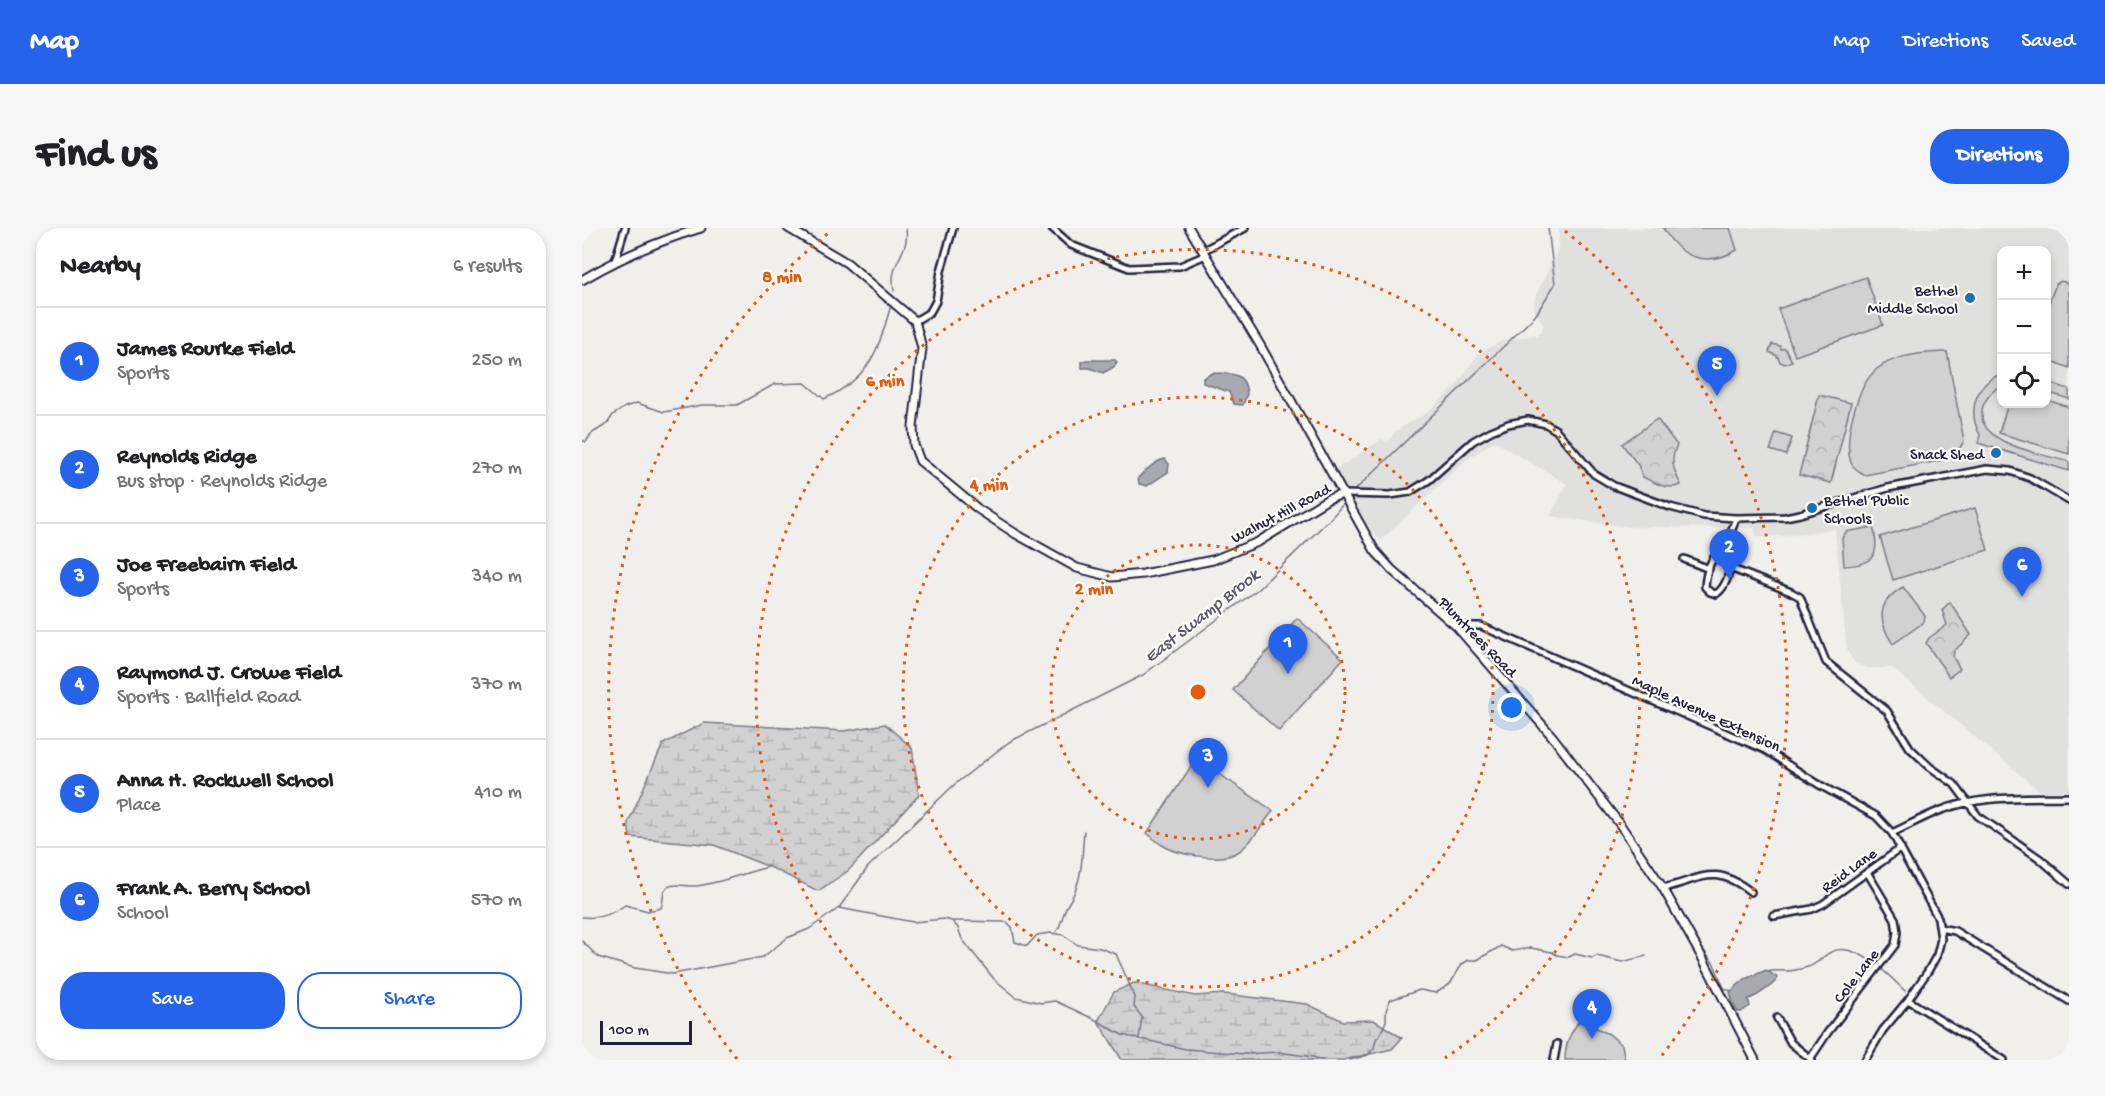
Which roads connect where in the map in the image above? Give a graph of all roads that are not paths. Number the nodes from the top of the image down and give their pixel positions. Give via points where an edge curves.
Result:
1 (625, 228) edge
2 (701, 228) edge
3 (788, 228) edge
4 (953, 228) edge
5 (1052, 228) edge
6 (1189, 228) edge
7 (1245, 228) edge
8 (1205, 252) junction
9 (615, 261) junction
10 (582, 280) edge
11 (915, 321) junction
12 (1344, 494) junction
13 (2069, 501) edge
14 (1736, 518) junction
15 (1725, 549) junction
16 (1684, 559) dead end
17 (1730, 568) junction
18 (1709, 569) junction
19 (1456, 626) junction
20 (2069, 797) edge
21 (1971, 804) junction
22 (1892, 833) junction
23 (1901, 848) junction
24 (1867, 872) junction
25 (2069, 884) edge
26 (1663, 888) junction
27 (1751, 892) dead end
28 (1774, 916) dead end
29 (1940, 928) junction
30 (1908, 1000) junction
31 (2069, 1001) edge
32 (1777, 1018) dead end
33 (1557, 1044) dead end
34 (1811, 1059) edge
35 (1554, 1060) edge
36 (1755, 1060) edge
37 (1865, 1060) edge
38 (2004, 1060) edge

1 - 9 street
2 - 9 main road
3 - 11 main road via 847,263
4 - 11 street via 936,301 930,312
5 - 8 street via 1071,245 1129,268 1180,266
6 - 8 main road, Plumtrees Road
7 - 8 street
8 - 12 main road, Plumtrees Road
9 - 10 main road
11 - 12 main road, Walnut Hill Road via 922,348 913,427 920,461 978,509 1077,568 1112,577 1213,560 1258,542 1328,499
12 - 14 street via 1410,492 1473,441 1508,424 1528,420 1556,430 1594,474 1614,486 1687,513
12 - 19 main road, Plumtrees Road via 1372,546 1386,563
13 - 14 street via 2030,478 1987,469 1888,488 1785,517
14 - 15 street
15 - 17 street via 1731,554
15 - 18 street via 1713,558
16 - 18 street
17 - 18 street via 1722,590 1716,594 1705,586
17 - 21 street via 1800,597 1826,662 1887,711 1917,756 1954,784
19 - 22 street, Maple Avenue Extension via 1481,626 1765,750 1876,816
19 - 26 main road, Plumtrees Road via 1552,736
20 - 21 street via 2006,798
21 - 22 street via 1941,810
21 - 25 street via 1978,816
22 - 23 street, Maple Avenue Extension
23 - 24 street, Reid Lane
23 - 29 street, Maple Avenue Extension
24 - 28 street, Reid Lane via 1823,904
24 - 34 street, Cole Lane via 1895,919 1895,945
26 - 27 street via 1705,875 1720,875
26 - 36 main road, Plumtrees Road
29 - 30 street, Maple Avenue Extension via 1937,955
29 - 31 street via 1955,931
30 - 37 street, Maple Avenue Extension via 1882,1030
30 - 38 street
32 - 34 street via 1791,1043
33 - 35 street

